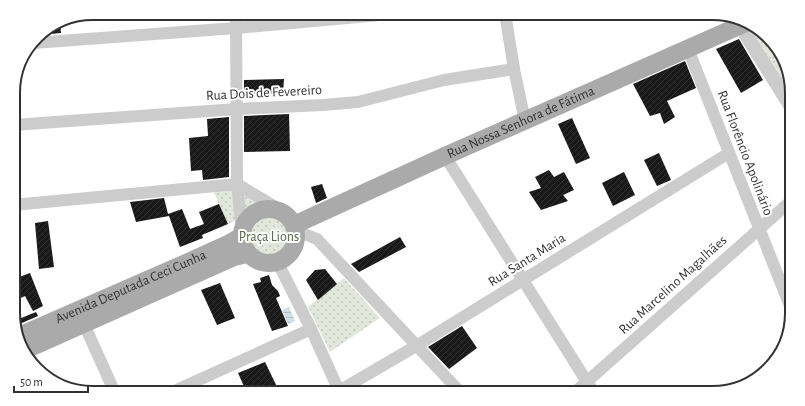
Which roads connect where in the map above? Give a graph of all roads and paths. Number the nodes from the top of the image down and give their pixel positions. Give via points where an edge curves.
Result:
1 (236, 20) edge
2 (325, 20) edge
3 (506, 20) edge
4 (737, 25) edge
5 (236, 28) junction
6 (746, 29) edge
7 (40, 42) edge
8 (688, 49) junction
9 (514, 70) junction
10 (785, 97) edge
11 (237, 109) junction
12 (525, 121) junction
13 (20, 124) edge
14 (729, 153) junction
15 (445, 156) junction
16 (238, 184) junction
17 (20, 204) edge
18 (785, 206) edge
19 (311, 216) junction
20 (292, 223) junction
21 (759, 229) junction
22 (242, 234) junction
23 (316, 239) junction
24 (248, 254) junction
25 (278, 263) junction
26 (523, 279) junction
27 (785, 294) edge
28 (84, 324) junction
29 (311, 329) junction
30 (23, 334) edge
31 (416, 346) junction
32 (30, 348) edge
33 (586, 382) junction
34 (112, 386) edge
35 (185, 386) edge
36 (337, 386) edge
37 (350, 386) edge
38 (454, 386) edge
39 (582, 386) edge
40 (589, 386) edge

1 - 5 street
2 - 5 street
3 - 9 street
4 - 8 main road, Rua Nossa Senhora de Fátima
5 - 7 street
5 - 11 street
6 - 10 street
8 - 12 main road, Rua Nossa Senhora de Fátima
8 - 14 street, Rua Florêncio Apolinário
9 - 11 street, Rua Dois de Fevereiro via 444,80 358,102
9 - 12 street
11 - 13 street, Rua Dois de Fevereiro
11 - 16 street
12 - 15 main road, Rua Nossa Senhora de Fátima
14 - 21 street, Rua Florêncio Apolinário
14 - 26 street, Rua Santa Maria
15 - 19 main road, Rua Nossa Senhora de Fátima
15 - 26 street
16 - 17 street
16 - 20 street via 272,204
16 - 22 street
18 - 21 street, Rua Marcelino Magalhães
19 - 20 main road, Rua Nossa Senhora de Fátima
19 - 23 street via 306,228
20 - 22 main road via 274,209 263,210 249,219
20 - 23 street
20 - 25 main road via 295,247 291,254
21 - 27 street, Rua Florêncio Apolinário
21 - 33 street, Rua Marcelino Magalhães
22 - 24 main road
22 - 30 main road, Avenida Deputada Ceci Cunha via 228,244
23 - 31 street
24 - 25 main road via 257,261 267,264
24 - 28 main road, Avenida Deputada Ceci Cunha
25 - 29 street
26 - 31 street, Rua Santa Maria
26 - 33 street
28 - 32 main road, Avenida Deputada Ceci Cunha
28 - 34 street
29 - 35 street
29 - 36 street
31 - 37 street, Rua Santa Maria
31 - 38 street
33 - 39 street, Rua Marcelino Magalhães
33 - 40 street

